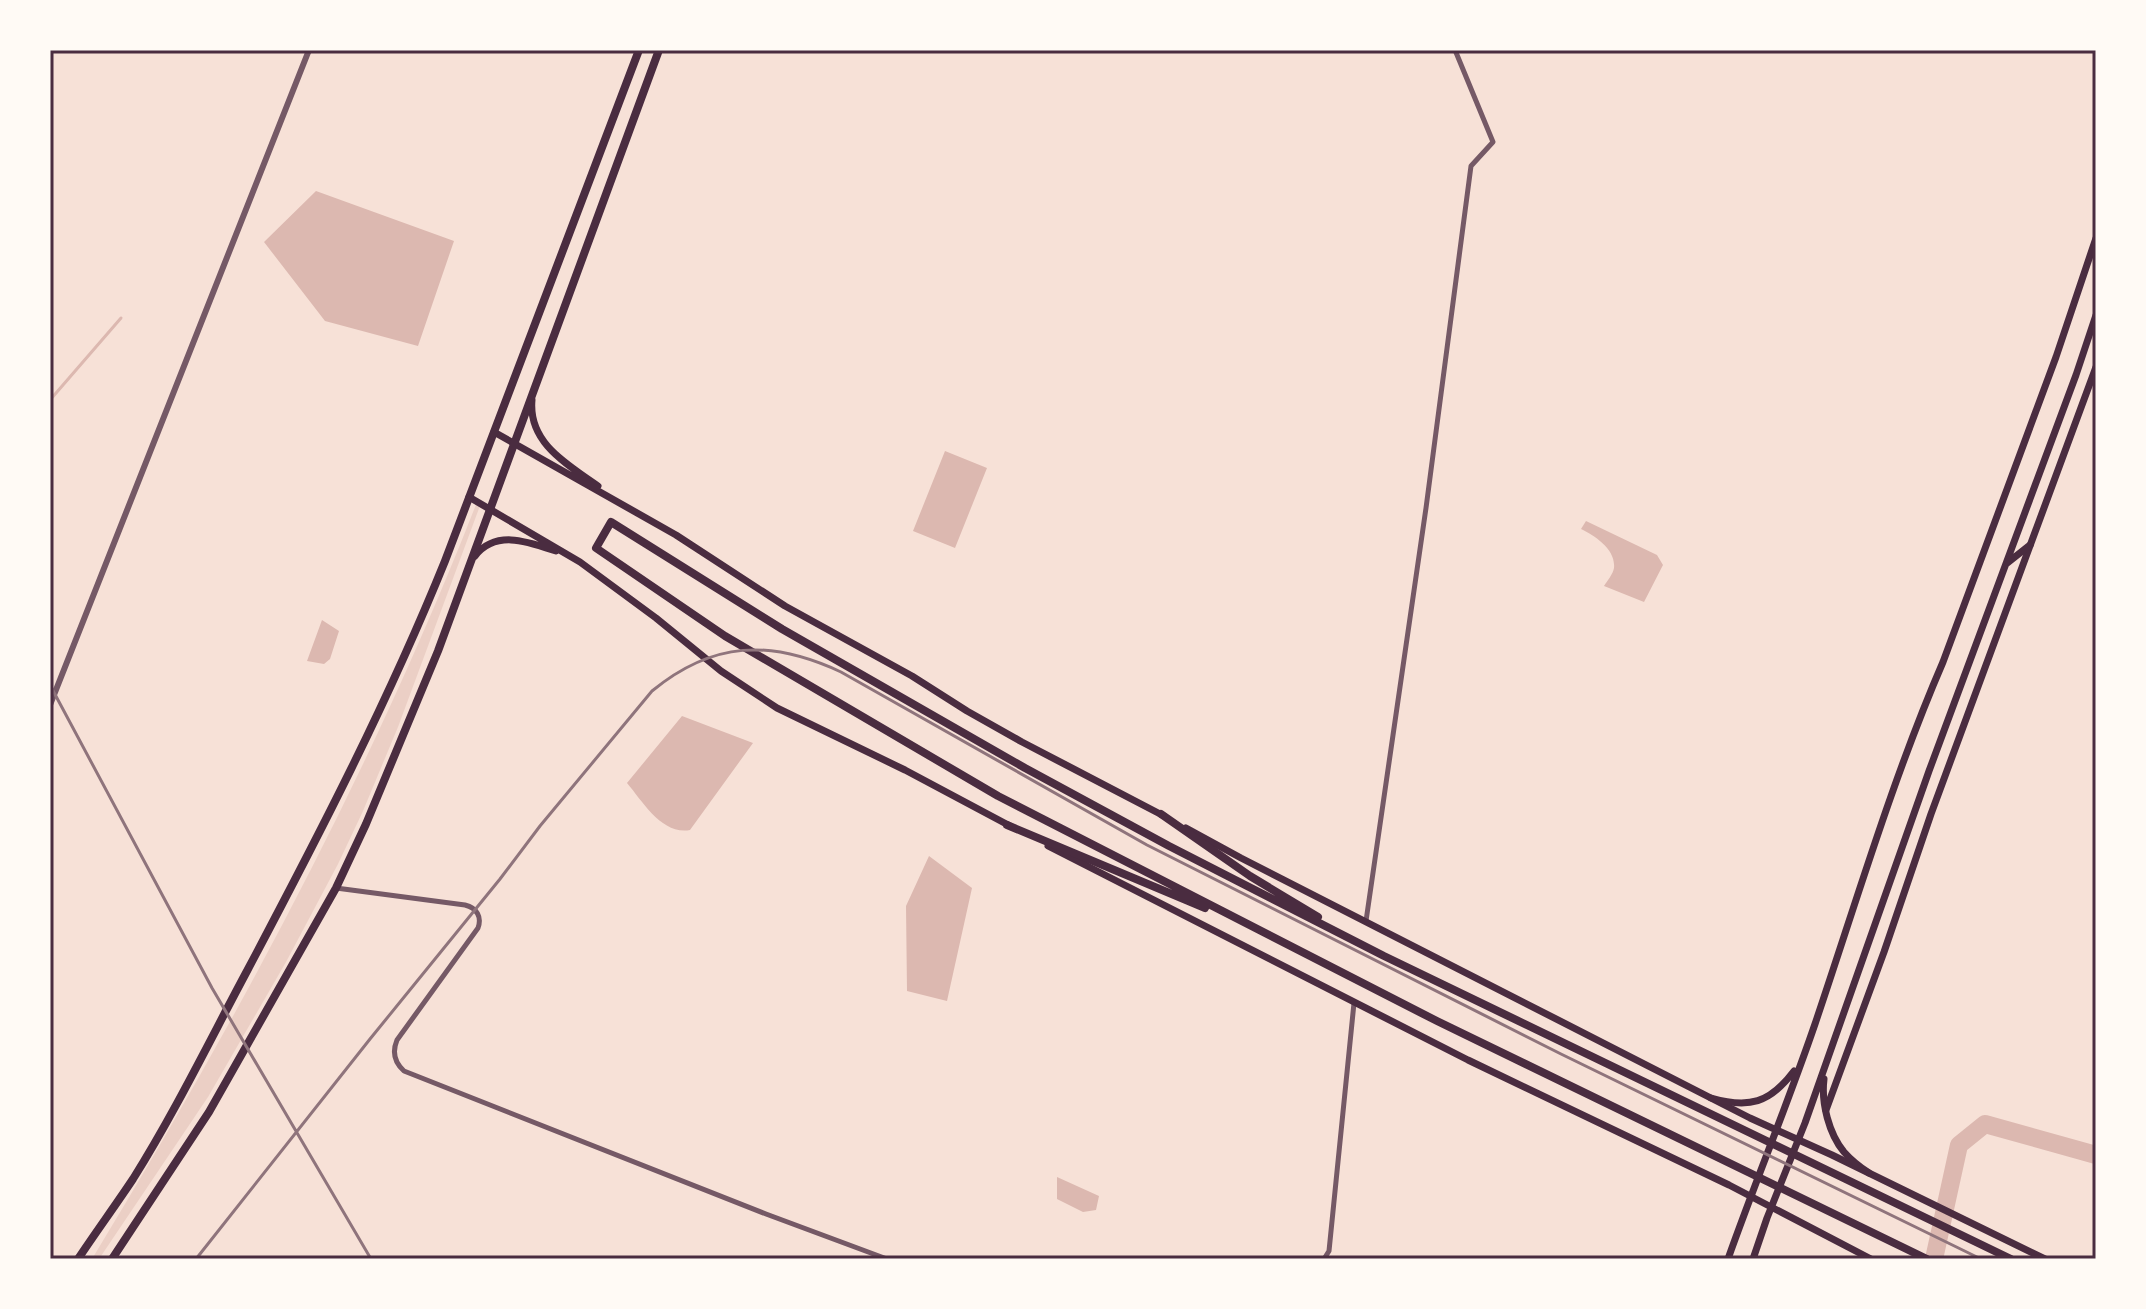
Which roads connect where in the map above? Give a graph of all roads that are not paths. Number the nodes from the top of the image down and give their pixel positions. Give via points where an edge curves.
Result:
1 (309, 50) edge
2 (639, 50) edge
3 (659, 50) edge
4 (1455, 50) edge
5 (2096, 238) edge
6 (2096, 315) edge
7 (2096, 367) edge
8 (533, 392) junction
9 (494, 432) junction
10 (514, 443) junction
11 (469, 497) junction
12 (491, 509) junction
13 (647, 518) junction
14 (2030, 545) junction
15 (472, 561) junction
16 (580, 562) junction
17 (2005, 565) junction
18 (50, 705) edge
19 (1161, 814) junction
20 (1007, 825) junction
21 (336, 888) junction
22 (1366, 921) junction
23 (1282, 941) junction
24 (1384, 956) junction
25 (1354, 1003) junction
26 (1802, 1059) junction
27 (1825, 1069) junction
28 (1711, 1098) junction
29 (1826, 1110) junction
30 (1776, 1130) junction
31 (1798, 1140) junction
32 (1869, 1173) junction
33 (1751, 1196) junction
34 (1772, 1207) junction
35 (78, 1259) edge
36 (112, 1259) edge
37 (887, 1259) edge
38 (1324, 1259) edge
39 (1728, 1259) edge
40 (1753, 1259) edge
41 (1871, 1259) edge
42 (1927, 1259) edge
43 (2011, 1259) edge
44 (2045, 1259) edge

1 - 18 street
2 - 9 highway
3 - 8 highway
4 - 22 street via 1493,142 1471,166
5 - 26 main road via 1866,865
6 - 17 main road
7 - 14 main road
8 - 10 highway
8 - 13 main road via 532,420 545,443 560,459
9 - 10 main road
9 - 11 highway
10 - 12 highway
10 - 13 main road
11 - 12 main road
11 - 35 highway via 419,624 325,824 187,1083 133,1178
12 - 15 highway
12 - 16 main road
13 - 19 main road via 785,606 967,711
14 - 17 main road
14 - 29 main road
15 - 16 main road via 487,544 509,539
15 - 21 highway
16 - 20 main road via 777,708
17 - 27 main road
19 - 22 main road
19 - 24 highway via 1250,876
20 - 23 highway
20 - 25 main road
21 - 36 highway via 209,1112
21 - 37 street via 465,905 480,918 397,1040 395,1060 404,1071
22 - 28 main road
23 - 24 highway via 931,758 725,636 596,548 611,522 782,629 1025,768
23 - 42 highway
24 - 43 highway
25 - 33 main road
25 - 38 street via 1329,1251
26 - 28 main road via 1787,1081 1760,1101 1737,1104
26 - 30 main road
27 - 29 main road
27 - 31 main road
28 - 30 main road
29 - 32 main road via 1838,1144
30 - 31 main road
30 - 33 main road
31 - 32 main road
31 - 34 main road
32 - 44 main road
33 - 34 main road
33 - 39 main road
34 - 40 main road
34 - 41 main road

